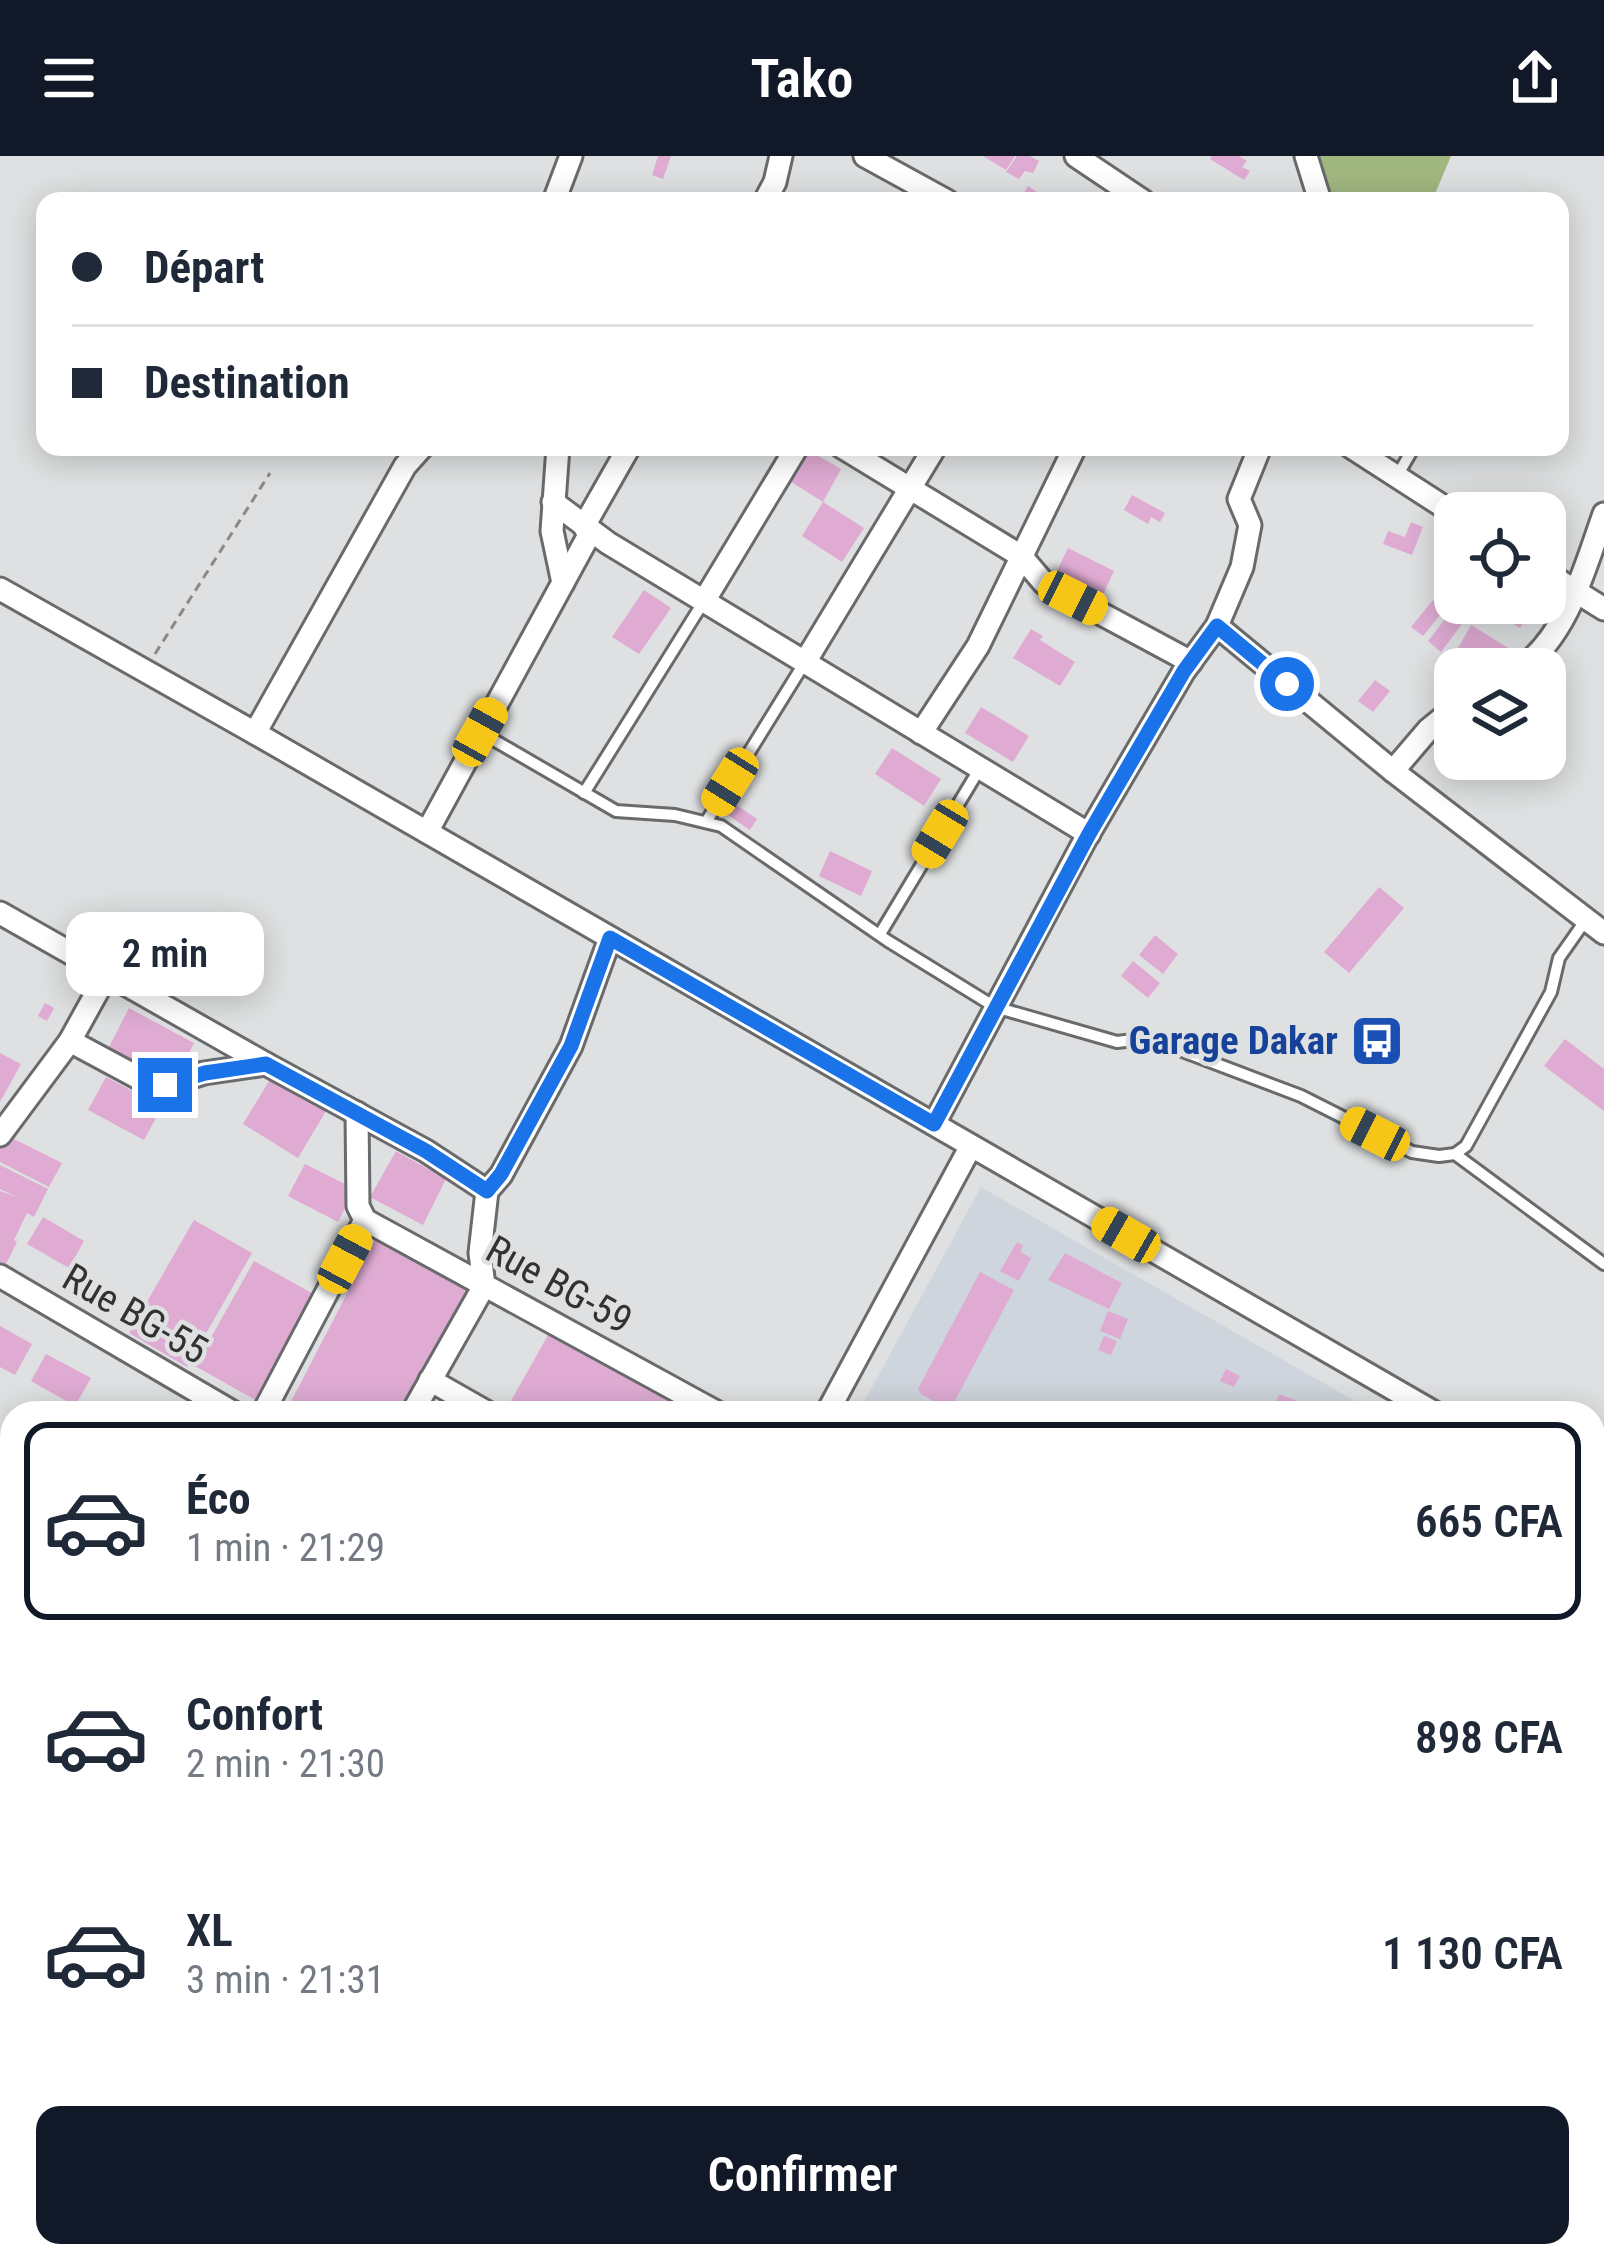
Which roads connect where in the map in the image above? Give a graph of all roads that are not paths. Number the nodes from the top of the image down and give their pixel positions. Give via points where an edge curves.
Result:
1 (571, 156) edge
2 (782, 156) edge
3 (865, 156) edge
4 (1076, 156) edge
5 (1306, 156) edge
6 (557, 192) edge
7 (770, 192) edge
8 (931, 192) edge
9 (1130, 192) edge
10 (1317, 192) edge
11 (414, 456) edge
12 (557, 456) edge
13 (624, 456) edge
14 (791, 456) edge
15 (857, 456) edge
16 (929, 456) edge
17 (1071, 456) edge
18 (1256, 456) edge
19 (1365, 456) edge
20 (1409, 456) edge
21 (1397, 476) junction
22 (909, 488) junction
23 (1434, 500) edge
24 (553, 502) junction
25 (1604, 514) edge
26 (584, 526) junction
27 (1021, 556) junction
28 (563, 583) junction
29 (1566, 586) edge
30 (0, 589) edge
31 (1576, 592) junction
32 (704, 601) junction
33 (1604, 609) edge
34 (1217, 626) junction
35 (1544, 648) edge
36 (805, 662) junction
37 (1191, 662) junction
38 (1434, 725) edge
39 (480, 732) junction
40 (255, 733) junction
41 (921, 733) junction
42 (980, 768) junction
43 (1393, 771) junction
44 (584, 794) junction
45 (706, 822) junction
46 (427, 832) junction
47 (1089, 834) junction
48 (0, 913) edge
49 (1594, 927) edge
50 (880, 934) junction
51 (610, 938) junction
52 (107, 974) junction
53 (995, 1007) junction
54 (70, 1041) junction
55 (266, 1064) junction
56 (357, 1113) junction
57 (934, 1124) junction
58 (0, 1135) edge
59 (971, 1146) junction
60 (1455, 1154) junction
61 (487, 1191) junction
62 (365, 1220) junction
63 (1604, 1264) edge
64 (0, 1276) edge
65 (484, 1286) junction
66 (430, 1380) junction
67 (214, 1401) edge
68 (269, 1401) edge
69 (419, 1401) edge
70 (467, 1401) edge
71 (696, 1401) edge
72 (833, 1401) edge
73 (1414, 1401) edge

1 - 6 street
2 - 7 street
3 - 8 street
4 - 9 street
5 - 10 street
11 - 40 street
12 - 24 street
13 - 26 street
14 - 32 street
15 - 22 street
16 - 22 street
17 - 27 street
18 - 34 street via 1239,499 1250,525 1242,567
19 - 21 street
20 - 21 lane
21 - 23 street
22 - 27 street
22 - 36 street
24 - 26 street
24 - 28 street
25 - 31 street
26 - 28 street via 590,535
26 - 32 street
27 - 37 street via 1044,584
27 - 41 street via 978,646
28 - 39 street
29 - 31 street
30 - 40 street
31 - 33 street
31 - 35 street
32 - 36 street
32 - 44 lane
34 - 37 street
34 - 43 street
36 - 41 street
36 - 45 lane
37 - 47 street
38 - 43 street
39 - 44 lane
39 - 46 street
40 - 46 street
41 - 42 street
42 - 47 street
42 - 50 lane
43 - 49 street
44 - 45 lane via 616,811
45 - 50 lane
46 - 51 street
47 - 53 street
48 - 52 street
49 - 60 lane via 1559,958 1551,992
50 - 53 lane
51 - 57 street
51 - 61 street via 571,1046
52 - 54 street
52 - 55 street
53 - 57 street
53 - 60 lane via 1117,1042 1156,1041 1301,1096 1412,1152
54 - 55 street via 149,1084
54 - 58 street
55 - 56 street
56 - 61 street
56 - 62 street
57 - 59 street
59 - 72 street
59 - 73 street
60 - 63 lane
61 - 65 street
62 - 65 street, Rue BG-59
62 - 68 street
64 - 67 street, Rue BG-55
65 - 66 street
65 - 71 street, Rue BG-59
66 - 69 street
66 - 70 street

